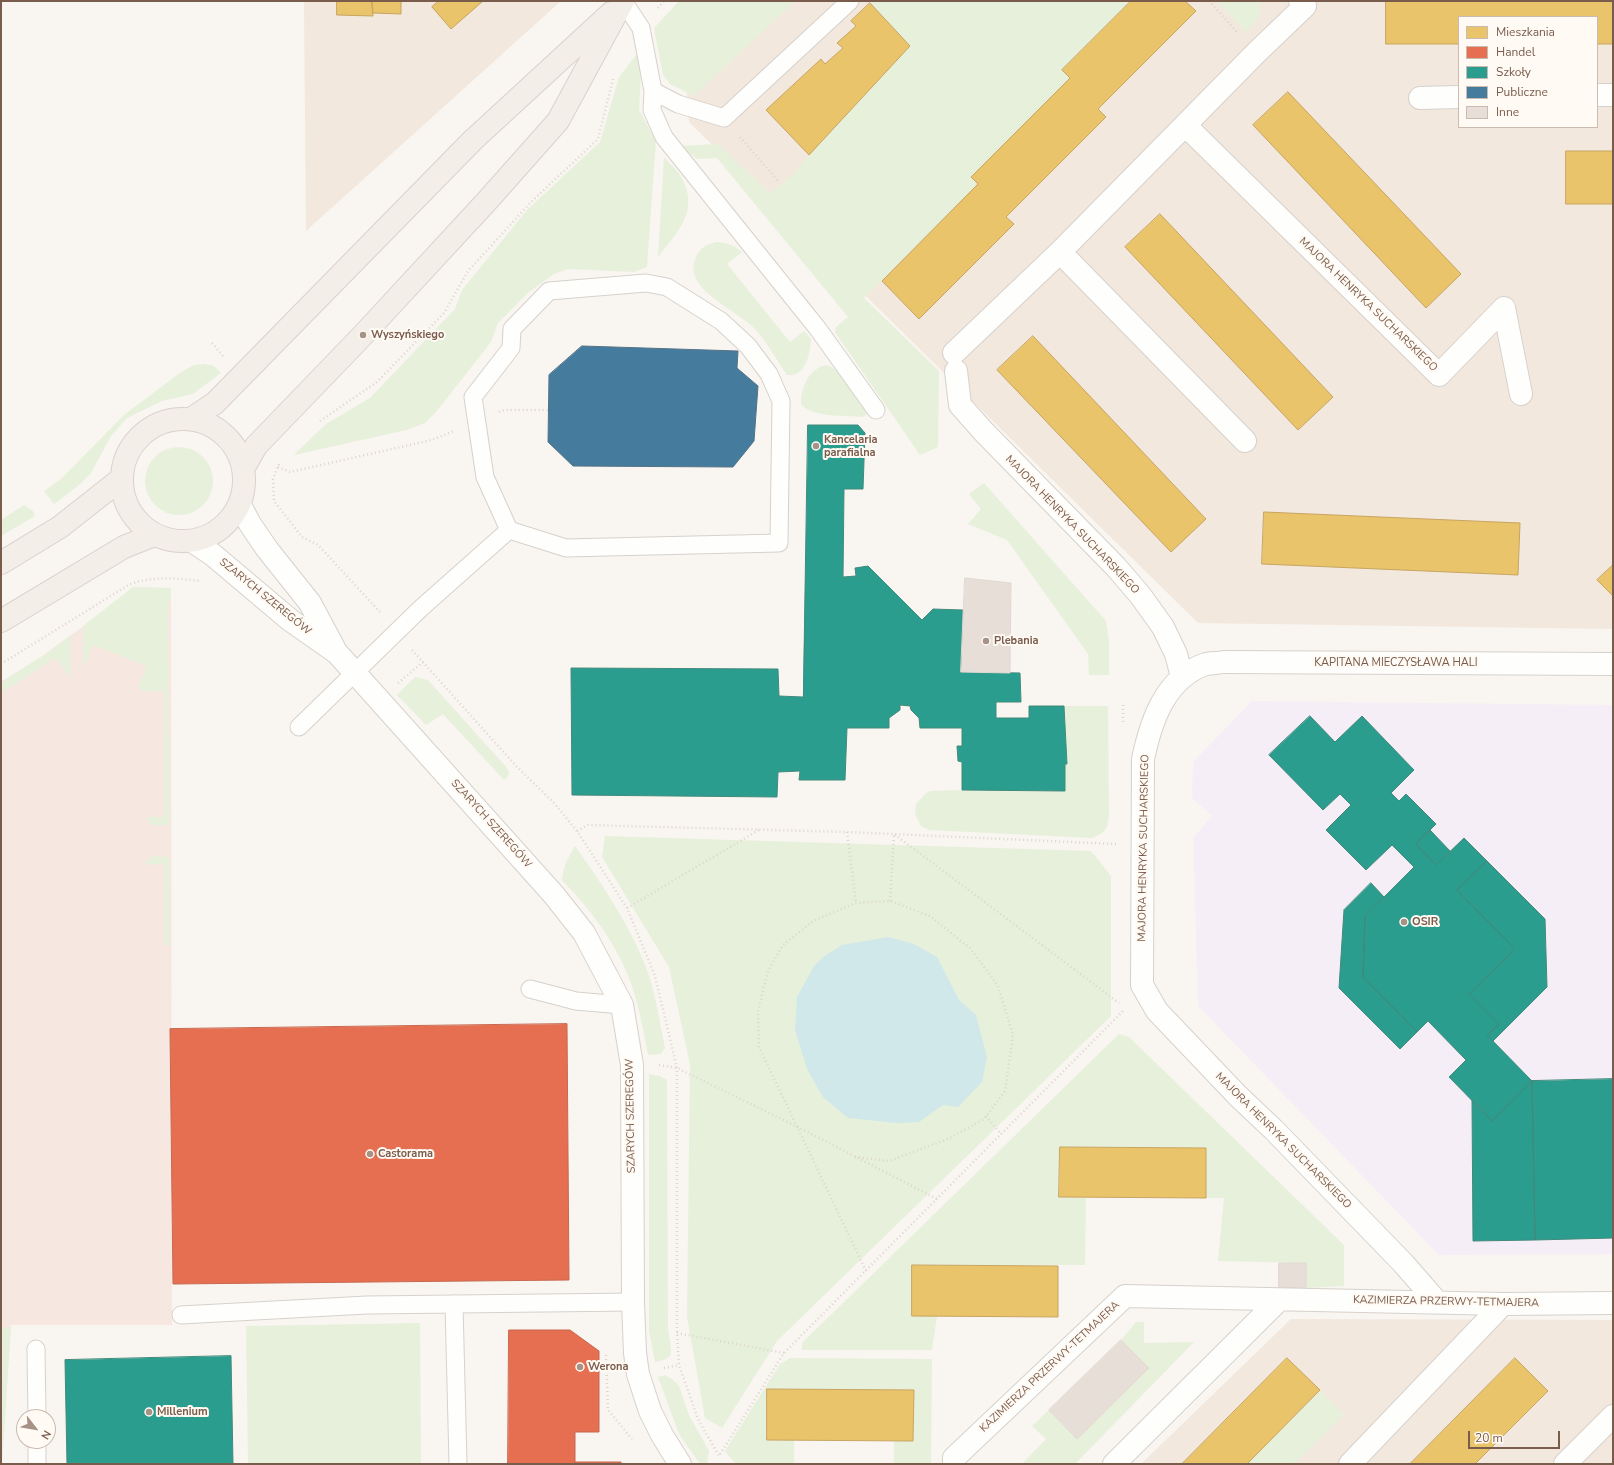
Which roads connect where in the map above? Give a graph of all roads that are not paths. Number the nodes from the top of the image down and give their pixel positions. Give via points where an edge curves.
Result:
1 (623, 1) edge
2 (850, 1) edge
3 (1304, 3) edge
4 (653, 91) junction
5 (1598, 95) edge
6 (1613, 95) edge
7 (1458, 97) edge
8 (1420, 98) dead end
9 (1185, 125) junction
10 (1060, 252) junction
11 (1520, 394) dead end
12 (876, 410) dead end
13 (191, 419) junction
14 (1245, 440) dead end
15 (243, 469) junction
16 (121, 479) junction
17 (240, 505) junction
18 (509, 530) junction
19 (154, 535) junction
20 (192, 541) junction
21 (1, 564) edge
22 (1, 621) edge
23 (337, 653) junction
24 (1613, 664) edge
25 (354, 672) junction
26 (1182, 677) junction
27 (299, 727) dead end
28 (530, 989) dead end
29 (622, 1005) junction
30 (1279, 1300) junction
31 (633, 1302) junction
32 (1436, 1302) junction
33 (1613, 1303) edge
34 (454, 1304) junction
35 (1503, 1304) junction
36 (181, 1315) dead end
37 (36, 1348) dead end
38 (37, 1409) edge
39 (1613, 1416) edge
40 (37, 1449) edge
41 (677, 1462) edge
42 (38, 1464) edge
43 (458, 1464) edge
44 (954, 1464) edge
45 (1114, 1464) edge
46 (1350, 1464) edge
47 (1565, 1464) edge

1 - 4 lane via 641,28
1 - 13 main road via 473,140 215,404
1 - 15 main road via 558,121 369,329 256,446
2 - 4 lane via 724,118 678,104
3 - 9 street, MAJORA HENRYKA SUCHARSKIEGO
4 - 12 lane via 652,110 664,137 818,329
5 - 6 street
7 - 8 street
9 - 10 street, MAJORA HENRYKA SUCHARSKIEGO
9 - 11 street, MAJORA HENRYKA SUCHARSKIEGO via 1439,375 1504,308
10 - 14 street
10 - 26 street, MAJORA HENRYKA SUCHARSKIEGO via 955,362 960,405 1140,595 1163,627 1176,654
13 - 15 main road via 219,430 239,454
13 - 16 main road via 174,419 157,424 143,433 131,446 124,462
15 - 17 main road via 244,487
16 - 19 main road via 123,496 130,512 140,525
16 - 21 main road via 60,527
17 - 20 main road via 228,522 212,535
17 - 23 street, SZARYCH SZEREGÓW via 267,549 310,603
18 - 18 lane via 566,548 779,543 781,401 769,374 752,351 721,321 667,287 646,283 549,291 512,328 511,348 473,397 485,477
18 - 25 lane
19 - 20 main road via 166,540
19 - 22 main road via 124,547
20 - 23 street, SZARYCH SZEREGÓW via 213,555 290,620
23 - 25 street, SZARYCH SZEREGÓW
24 - 26 street, KAPITANA MIECZYSŁAWA HALI via 1224,662 1206,664
25 - 27 lane
25 - 29 street, SZARYCH SZEREGÓW via 492,824 584,932
26 - 32 street, MAJORA HENRYKA SUCHARSKIEGO via 1166,695 1155,715 1143,759 1142,985 1157,1011 1397,1258
28 - 29 lane via 576,1001
29 - 31 street, SZARYCH SZEREGÓW via 632,1065
30 - 32 street, KAZIMIERZA PRZERWY-TETMAJERA
30 - 44 street, KAZIMIERZA PRZERWY-TETMAJERA via 1125,1296 954,1458
30 - 45 street
31 - 34 lane
31 - 41 street, SZARYCH SZEREGÓW via 638,1374 650,1410
32 - 35 street, KAZIMIERZA PRZERWY-TETMAJERA
33 - 35 street, KAZIMIERZA PRZERWY-TETMAJERA
34 - 36 lane via 367,1305
34 - 43 lane
35 - 46 street
37 - 38 lane
39 - 47 street
40 - 42 lane

